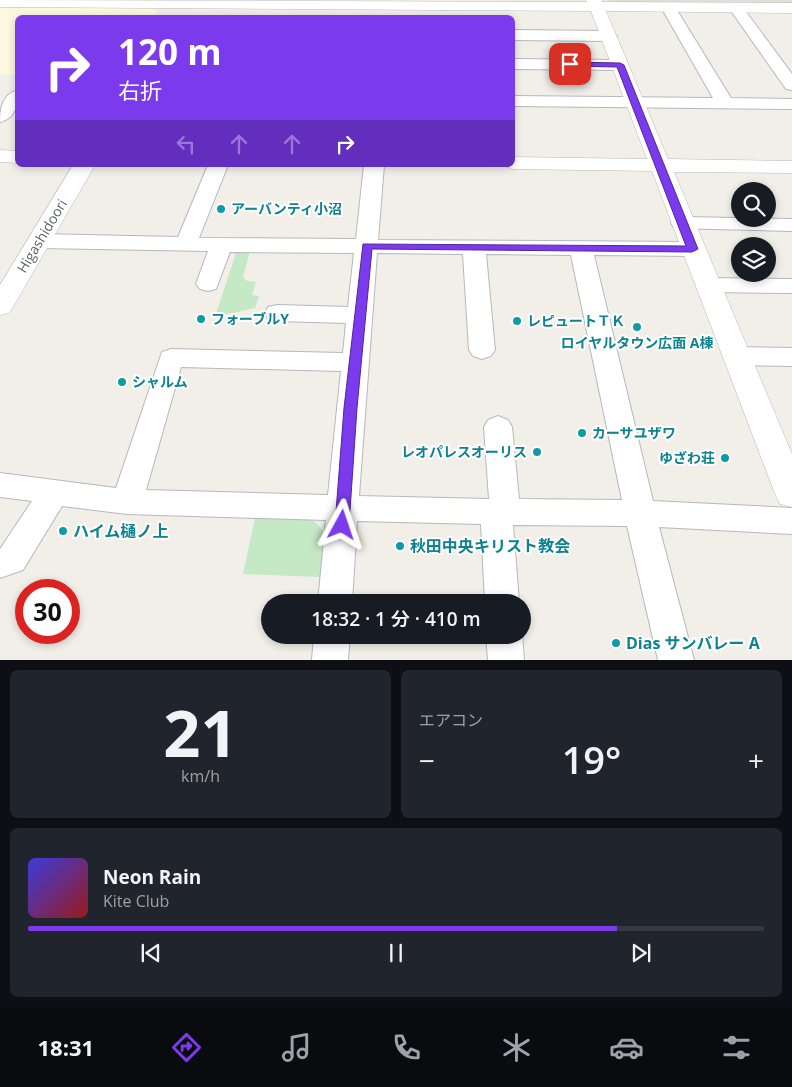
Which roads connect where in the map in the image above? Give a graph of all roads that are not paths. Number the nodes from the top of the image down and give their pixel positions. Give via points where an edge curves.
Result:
1 (181, 1) edge
2 (0, 2) edge
3 (595, 3) edge
4 (668, 7) junction
5 (736, 8) junction
6 (792, 8) edge
7 (174, 15) edge
8 (515, 35) edge
9 (609, 36) junction
10 (515, 64) edge
11 (620, 65) junction
12 (792, 85) edge
13 (0, 94) edge
14 (15, 95) edge
15 (15, 99) edge
16 (515, 101) edge
17 (635, 102) junction
18 (725, 103) junction
19 (792, 104) edge
20 (0, 117) edge
21 (0, 156) edge
22 (15, 157) edge
23 (515, 163) edge
24 (660, 165) junction
25 (83, 167) edge
26 (217, 167) edge
27 (374, 167) edge
28 (792, 167) edge
29 (682, 223) junction
30 (792, 224) edge
31 (39, 241) junction
32 (186, 244) junction
33 (221, 245) junction
34 (367, 246) junction
35 (474, 247) junction
36 (581, 248) junction
37 (692, 249) junction
38 (208, 284) dead end
39 (708, 285) junction
40 (792, 286) edge
41 (0, 307) edge
42 (277, 313) dead end
43 (360, 315) junction
44 (482, 350) dead end
45 (737, 356) junction
46 (792, 357) edge
47 (356, 362) junction
48 (498, 427) dead end
49 (783, 450) edge
50 (0, 485) edge
51 (53, 494) junction
52 (792, 494) edge
53 (127, 502) junction
54 (344, 508) junction
55 (500, 512) junction
56 (640, 513) junction
57 (792, 520) edge
58 (0, 564) edge
59 (336, 594) edge
60 (502, 594) edge
61 (331, 644) edge
62 (505, 644) edge
63 (330, 660) edge
64 (506, 660) edge
65 (676, 660) edge

1 - 2 street
1 - 3 street
1 - 7 street
3 - 4 street
3 - 9 street
4 - 5 street
4 - 18 street
5 - 6 street
5 - 12 street
8 - 9 street
9 - 11 street
10 - 11 street
11 - 17 street
13 - 14 street
15 - 20 street
16 - 17 street
17 - 18 street
17 - 24 street
18 - 19 street
21 - 22 street
23 - 24 street
24 - 28 street
24 - 29 street
25 - 31 street, Higashidoori
26 - 32 street
27 - 34 street
29 - 30 street
29 - 37 street
31 - 32 street
31 - 41 street, Higashidoori
32 - 33 street
33 - 34 street
33 - 38 street
34 - 35 street
34 - 43 street
35 - 36 street
35 - 44 street
36 - 37 street
36 - 56 street
37 - 39 street
39 - 40 street
39 - 45 street
42 - 43 street
43 - 47 street
45 - 46 street
45 - 49 street
47 - 53 street via 171,358
47 - 54 street
48 - 55 street
49 - 52 street
50 - 51 street
51 - 53 street
51 - 58 street via 11,560
53 - 54 street
54 - 55 street
54 - 59 street
55 - 56 street
55 - 60 street
56 - 57 street
56 - 65 street
61 - 63 street
62 - 64 street

